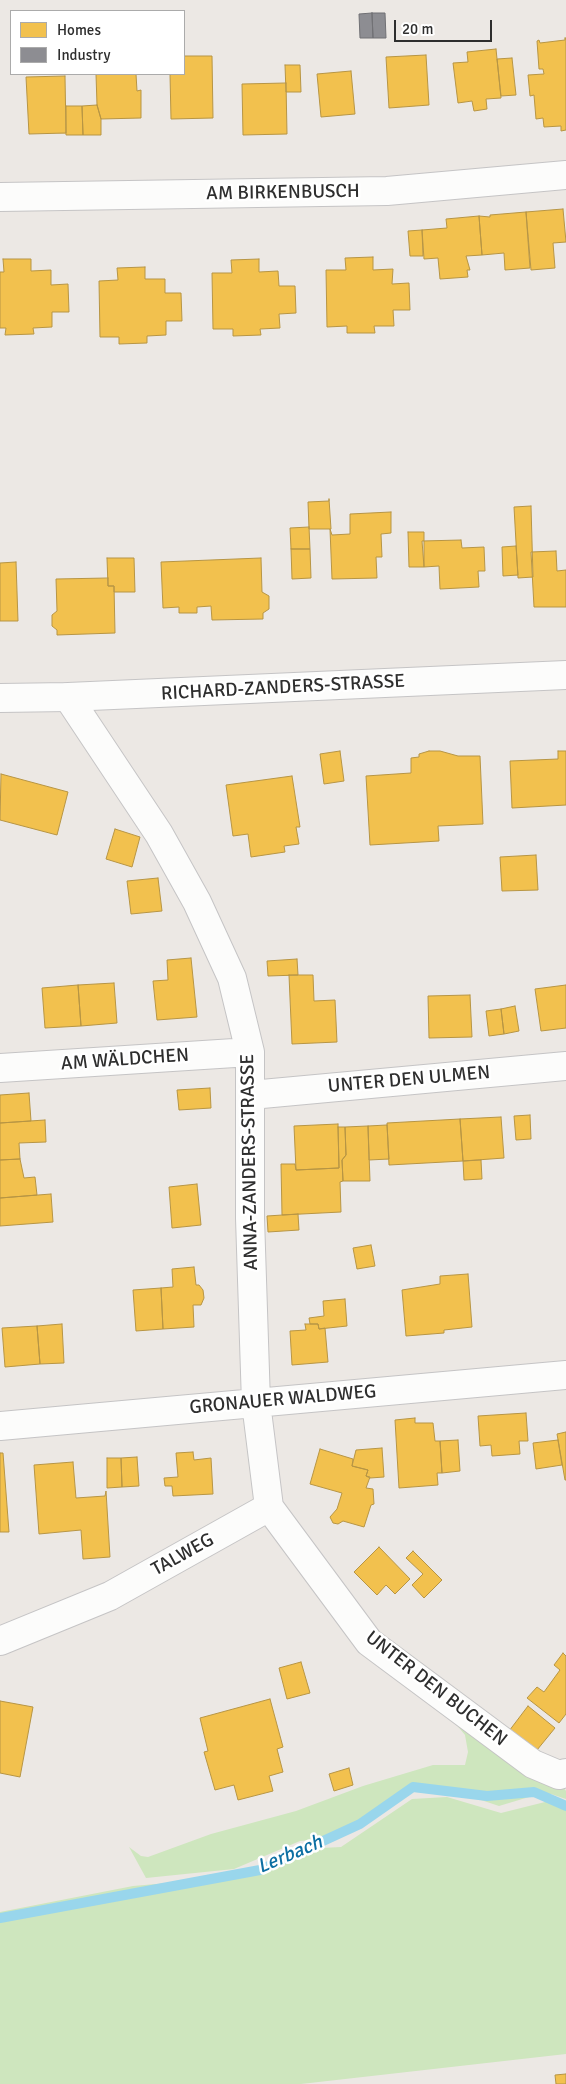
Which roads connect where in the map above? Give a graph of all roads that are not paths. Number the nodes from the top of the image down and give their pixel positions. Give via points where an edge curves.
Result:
1 (566, 175) edge
2 (0, 197) edge
3 (566, 675) edge
4 (68, 697) junction
5 (0, 698) edge
6 (250, 1052) junction
7 (566, 1066) edge
8 (0, 1068) edge
9 (251, 1095) junction
10 (566, 1375) edge
11 (256, 1403) junction
12 (0, 1426) edge
13 (269, 1507) junction
14 (0, 1641) edge
15 (566, 1773) edge

1 - 2 street, AM BIRKENBUSCH via 387,191
3 - 4 street, RICHARD-ZANDERS-STRASSE
4 - 5 street, RICHARD-ZANDERS-STRASSE
4 - 6 street, ANNA-ZANDERS-STRASSE via 159,834 196,902 232,978
6 - 8 street, AM WÄLDCHEN
6 - 9 street, ANNA-ZANDERS-STRASSE
7 - 9 street, UNTER DEN ULMEN
9 - 11 street, ANNA-ZANDERS-STRASSE via 250,1218
10 - 11 street, GRONAUER WALDWEG
11 - 12 street, GRONAUER WALDWEG
11 - 13 street
13 - 14 street, TALWEG via 110,1596
13 - 15 street, UNTER DEN BUCHEN via 369,1642 533,1764 560,1775

